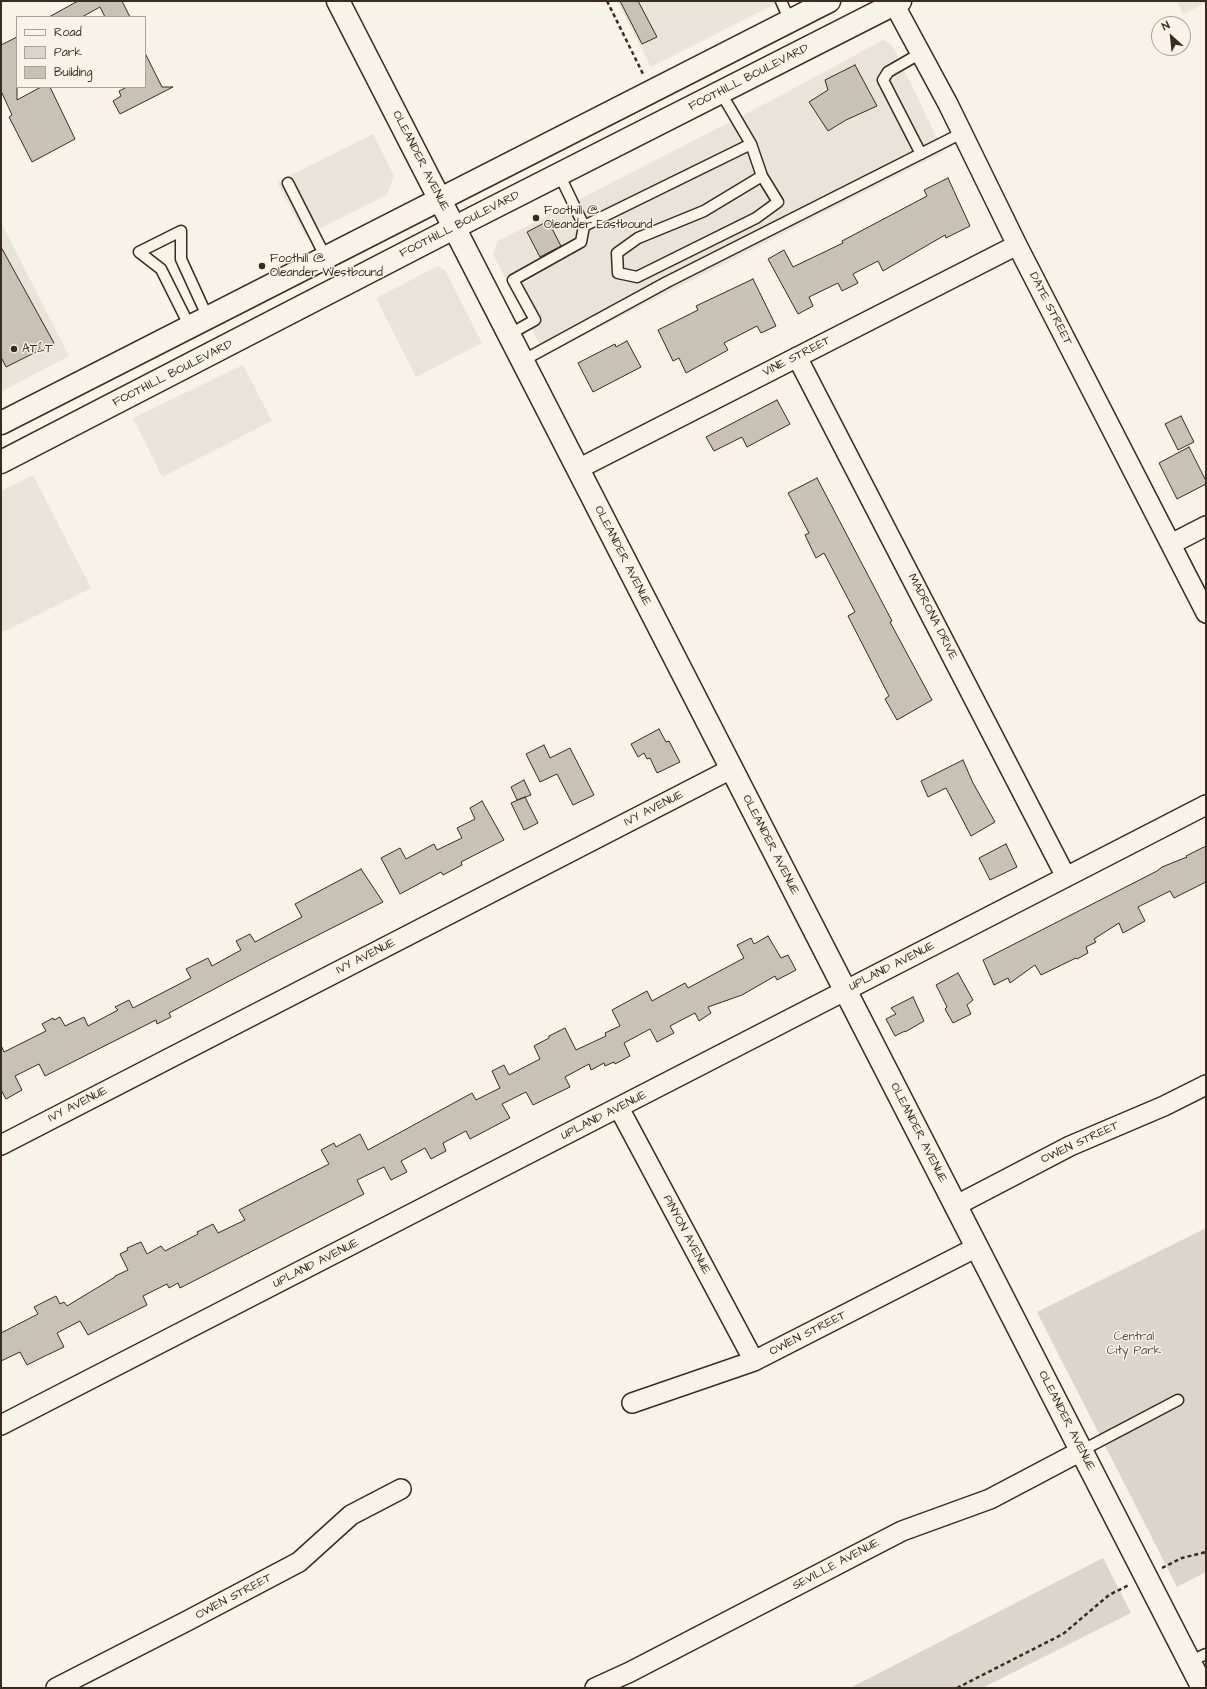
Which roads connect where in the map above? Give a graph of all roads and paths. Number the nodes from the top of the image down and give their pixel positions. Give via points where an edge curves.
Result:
1 (338, 1) edge
2 (607, 1) edge
3 (781, 1) edge
4 (829, 1) edge
5 (897, 2) edge
6 (790, 21) junction
7 (921, 53) junction
8 (652, 92) junction
9 (721, 93) junction
10 (962, 133) junction
11 (751, 144) junction
12 (921, 154) junction
13 (559, 174) junction
14 (762, 176) junction
15 (288, 183) dead end
16 (440, 199) junction
17 (584, 226) junction
18 (454, 228) junction
19 (1017, 245) junction
20 (326, 258) junction
21 (199, 323) junction
22 (508, 335) junction
23 (797, 357) junction
24 (522, 361) junction
25 (2, 425) edge
26 (1, 462) edge
27 (578, 469) junction
28 (1206, 526) edge
29 (1171, 544) junction
30 (1206, 613) edge
31 (732, 769) junction
32 (1206, 805) edge
33 (1066, 877) junction
34 (845, 991) junction
35 (1206, 1085) edge
36 (619, 1108) junction
37 (1, 1145) edge
38 (955, 1206) junction
39 (977, 1247) junction
40 (754, 1361) junction
41 (1178, 1400) dead end
42 (632, 1403) dead end
43 (1, 1425) edge
44 (1081, 1451) junction
45 (401, 1490) dead end
46 (1206, 1552) edge
47 (1164, 1567) dead end
48 (1126, 1586) dead end
49 (1198, 1658) edge
50 (56, 1688) edge
51 (595, 1688) edge
52 (957, 1688) edge
53 (1203, 1688) edge

1 - 16 main road, OLEANDER AVENUE
2 - 8 path
3 - 6 lane
4 - 6 main road
5 - 7 street, DATE STREET
5 - 9 main road, FOOTHILL BOULEVARD
6 - 8 main road
7 - 10 street, DATE STREET
7 - 12 lane via 888,72 884,80
8 - 16 main road
9 - 11 lane
9 - 13 main road, FOOTHILL BOULEVARD
10 - 12 lane
10 - 19 street, DATE STREET
11 - 14 lane
11 - 17 lane
12 - 24 lane via 667,282
13 - 17 lane
13 - 18 main road, FOOTHILL BOULEVARD
14 - 14 lane via 704,211 638,238 617,253 618,273 637,277 756,218 778,202
15 - 20 lane
16 - 18 main road, OLEANDER AVENUE
16 - 20 main road
17 - 22 lane via 581,242 513,280 535,320
18 - 22 main road, OLEANDER AVENUE
18 - 26 main road, FOOTHILL BOULEVARD
19 - 23 street, VINE STREET
19 - 29 street, DATE STREET
20 - 21 main road
21 - 21 lane via 161,270 139,252 181,230 181,259
21 - 25 main road
22 - 24 main road, OLEANDER AVENUE
23 - 27 street, VINE STREET
23 - 33 street, MADRONA DRIVE
24 - 27 main road, OLEANDER AVENUE
27 - 31 main road, OLEANDER AVENUE
28 - 29 street
29 - 30 street, DATE STREET
31 - 34 main road, OLEANDER AVENUE
31 - 37 street, IVY AVENUE
32 - 33 street, UPLAND AVENUE
33 - 34 street, UPLAND AVENUE
34 - 36 street, UPLAND AVENUE
34 - 38 main road, OLEANDER AVENUE
35 - 38 street, OWEN STREET via 1070,1146
36 - 40 street, PINYON AVENUE
36 - 43 street, UPLAND AVENUE
38 - 39 main road, OLEANDER AVENUE
39 - 40 street, OWEN STREET
39 - 44 main road, OLEANDER AVENUE
40 - 42 street, OWEN STREET
41 - 44 lane
44 - 49 main road, OLEANDER AVENUE
44 - 51 street, SEVILLE AVENUE via 990,1499 902,1530
45 - 50 street, OWEN STREET via 351,1515 299,1562
46 - 47 path via 1182,1558
48 - 52 path via 1109,1595 1063,1634
49 - 53 main road, OLEANDER AVENUE

